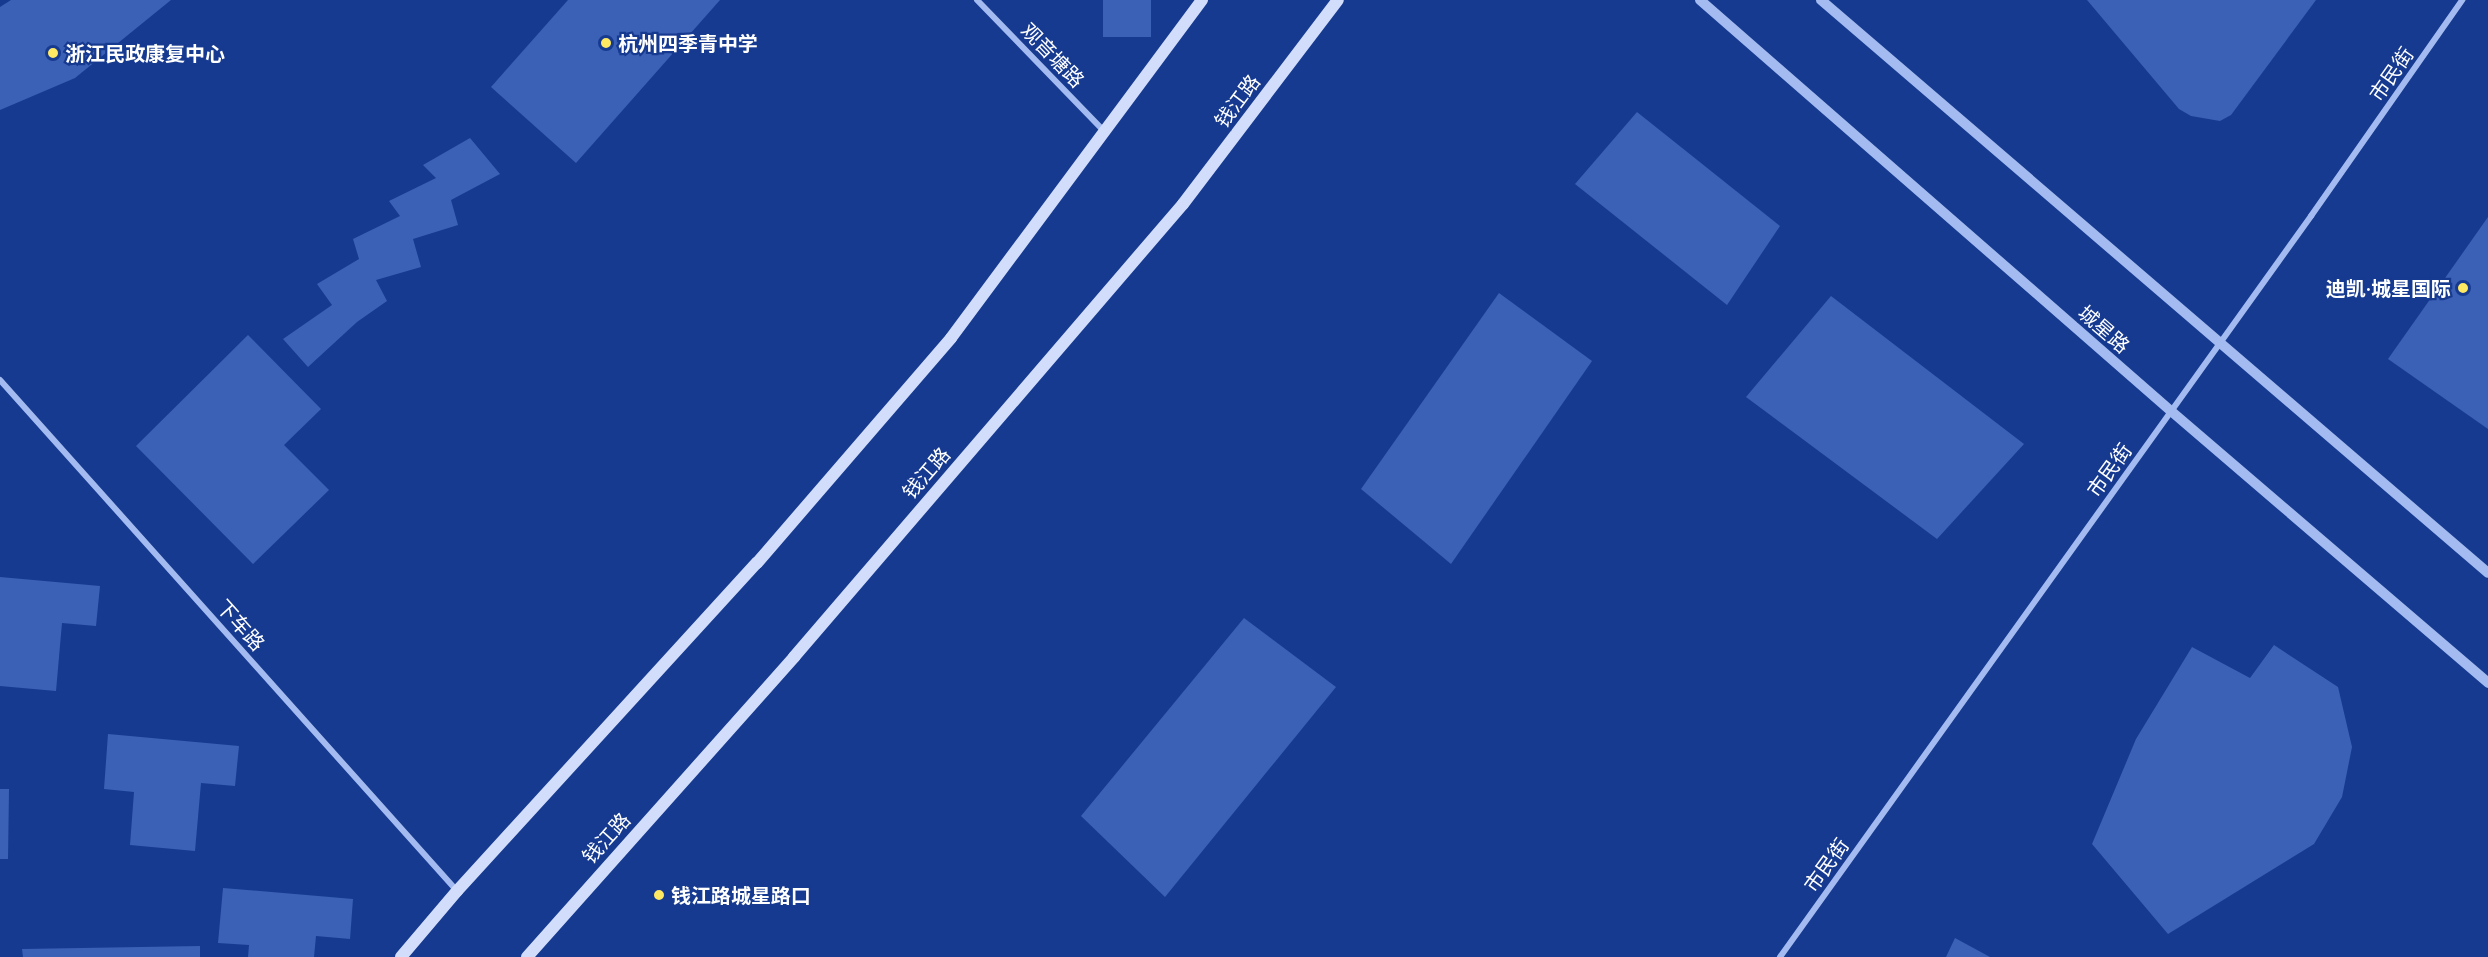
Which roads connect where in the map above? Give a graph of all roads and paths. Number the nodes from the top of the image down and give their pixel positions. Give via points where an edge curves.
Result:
1 (977, 0) edge
2 (1202, 0) edge
3 (1338, 0) edge
4 (1700, 0) edge
5 (1821, 0) edge
6 (2462, 0) edge
7 (1106, 133) junction
8 (2220, 343) junction
9 (0, 380) edge
10 (2171, 411) junction
11 (2488, 573) edge
12 (2488, 683) edge
13 (457, 891) junction
14 (401, 957) edge
15 (527, 957) edge
16 (1780, 957) edge

1 - 7 street, 观音塘路
2 - 7 main road
3 - 15 main road, 钱江路 via 1183,204 794,657
4 - 10 street, 城星路
5 - 8 street
6 - 8 street, 市民街
7 - 13 main road via 951,338 757,563
8 - 10 street, 市民街
8 - 11 street
9 - 13 street, 下车路
10 - 12 street, 城星路
10 - 16 street, 市民街
13 - 14 main road

